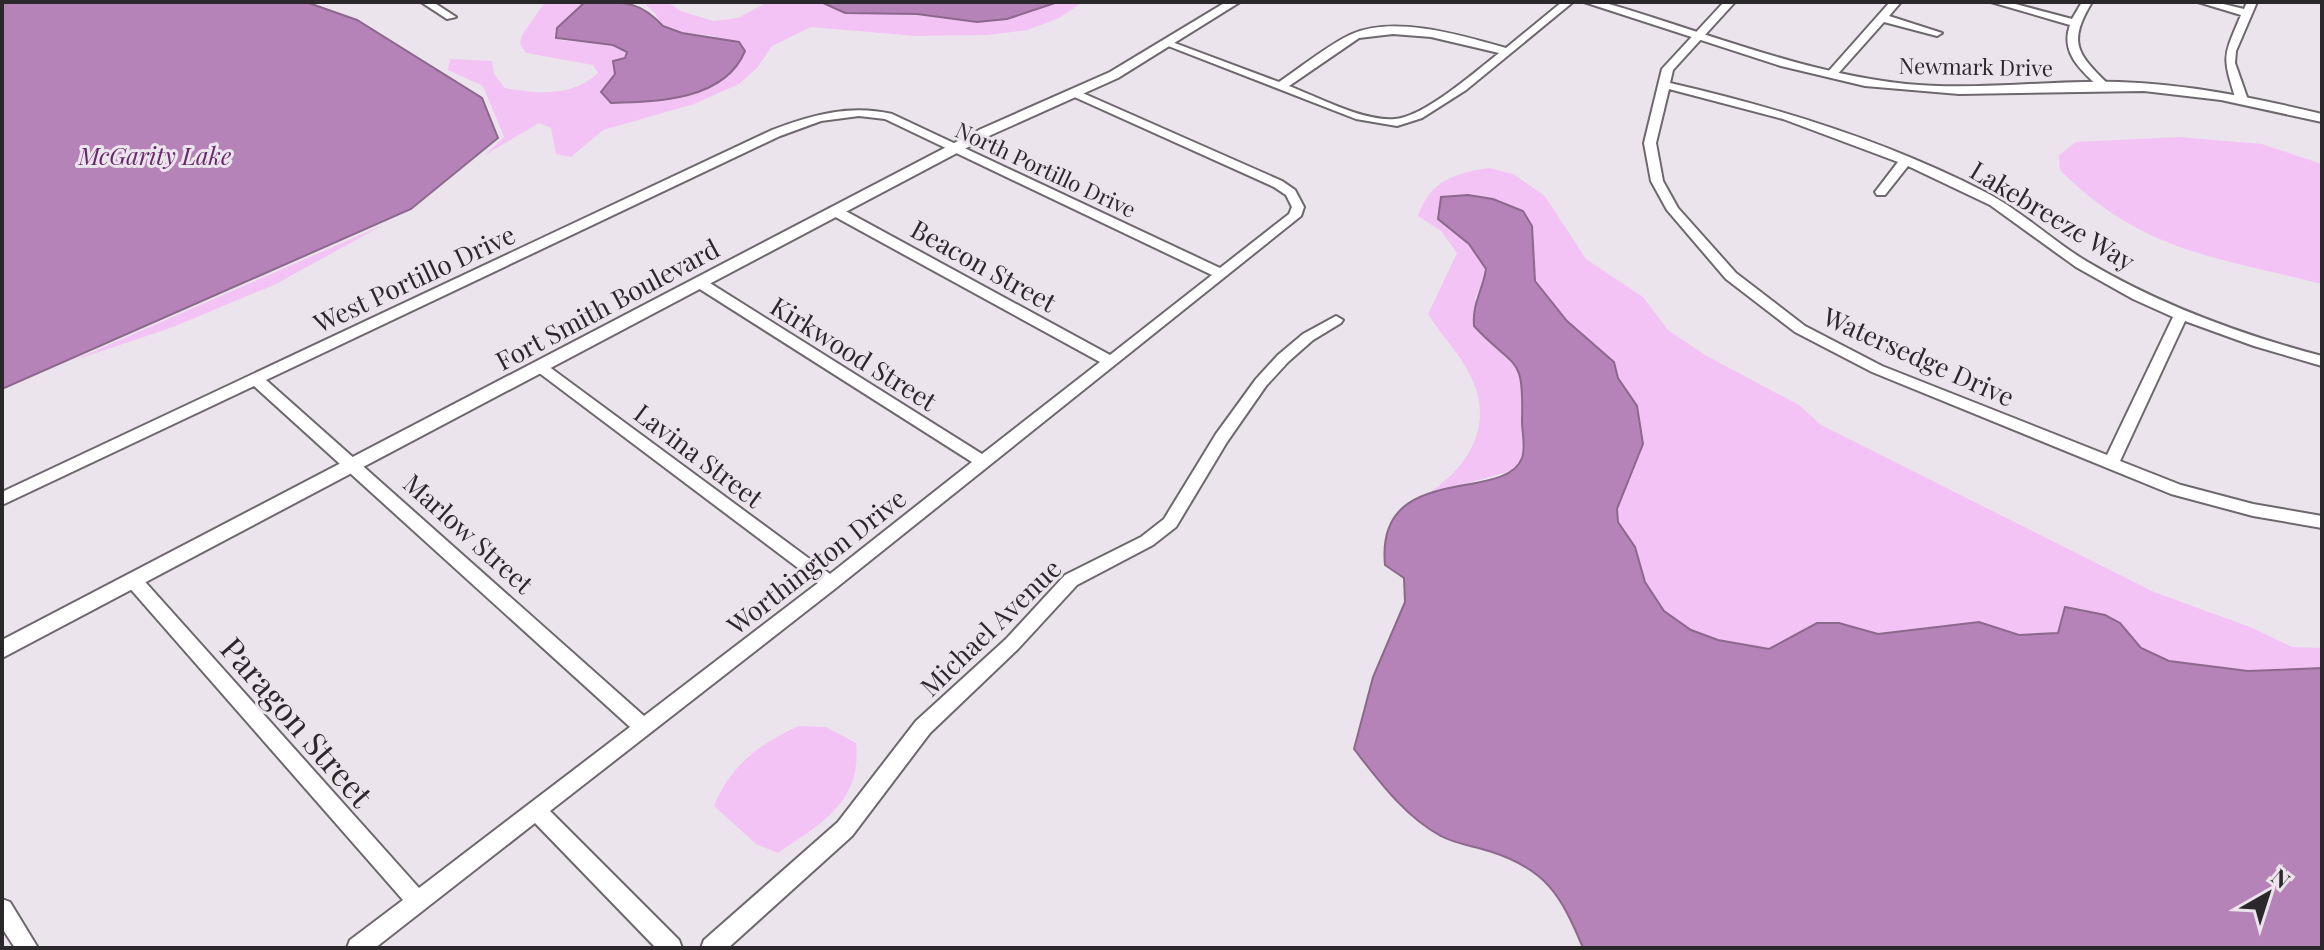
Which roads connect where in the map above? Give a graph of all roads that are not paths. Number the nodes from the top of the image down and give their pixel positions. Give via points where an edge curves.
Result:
1 (426, 2) edge
2 (1234, 2) edge
3 (1568, 2) edge
4 (1590, 2) edge
5 (1730, 2) edge
6 (1896, 2) edge
7 (1996, 2) edge
8 (2087, 2) edge
9 (2203, 2) edge
10 (2249, 8) edge
11 (451, 17) dead end
12 (1883, 18) junction
13 (2074, 23) junction
14 (1937, 33) dead end
15 (1696, 35) junction
16 (1168, 44) junction
17 (1505, 51) junction
18 (1831, 75) junction
19 (1666, 85) junction
20 (1281, 86) junction
21 (2104, 86) junction
22 (1074, 93) junction
23 (2242, 100) junction
24 (851, 111) joint
25 (2322, 118) edge
26 (956, 148) junction
27 (1906, 160) junction
28 (1881, 192) dead end
29 (835, 211) junction
30 (1221, 274) junction
31 (700, 283) junction
32 (2180, 317) junction
33 (1336, 320) dead end
34 (1110, 361) junction
35 (2322, 361) edge
36 (539, 366) junction
37 (256, 380) junction
38 (983, 462) junction
39 (2111, 463) junction
40 (355, 464) junction
41 (2, 499) edge
42 (2322, 522) edge
43 (133, 580) junction
44 (830, 583) junction
45 (2, 650) edge
46 (644, 728) junction
47 (536, 811) junction
48 (418, 902) junction
49 (2, 909) edge
50 (27, 948) edge
51 (358, 948) edge
52 (671, 948) edge
53 (712, 948) edge

1 - 11 street
2 - 16 street, Fort Smith Boulevard
3 - 17 street
4 - 15 street, Newmark Drive
5 - 15 street, Watersedge Drive
6 - 12 street
7 - 13 street
8 - 13 street
9 - 10 street
10 - 23 street via 2230,63
12 - 14 street
12 - 18 street
13 - 21 street via 2074,57
15 - 18 street, Newmark Drive
15 - 19 street, Watersedge Drive via 1668,69
16 - 20 street
16 - 22 street, Fort Smith Boulevard
17 - 20 street via 1469,40 1397,30 1370,32
17 - 20 street via 1431,109 1403,122 1360,117
18 - 21 street, Newmark Drive via 1934,90
19 - 27 street, Lakebreeze Way via 1746,105
19 - 39 street, Watersedge Drive via 1650,143 1657,181 1673,210 1731,276 1800,329 1877,369
21 - 23 street, Newmark Drive
22 - 26 street, Fort Smith Boulevard
22 - 30 street, Worthington Drive via 1291,193 1298,207 1295,216
23 - 25 street, Newmark Drive
24 - 26 street, North Portillo Drive via 888,116
24 - 37 street, West Portillo Drive via 776,133
26 - 29 street, Fort Smith Boulevard
26 - 30 street, North Portillo Drive
27 - 28 street
27 - 32 street, Lakebreeze Way via 1985,197 2080,264
29 - 31 street, Fort Smith Boulevard
29 - 34 street, Beacon Street
30 - 34 street, Worthington Drive
31 - 36 street, Fort Smith Boulevard
31 - 38 street, Kirkwood Street
32 - 35 street, Lakebreeze Way
32 - 39 street
33 - 53 street, Michael Avenue via 1272,369 1170,523 1147,541 1071,580 923,727 845,829
34 - 38 street, Worthington Drive
36 - 40 street, Fort Smith Boulevard
36 - 44 street, Lavina Street
37 - 40 street, Marlow Street
37 - 41 street, West Portillo Drive
38 - 44 street, Worthington Drive
39 - 42 street, Watersedge Drive via 2177,490
40 - 43 street, Fort Smith Boulevard
40 - 46 street, Marlow Street
43 - 45 street, Fort Smith Boulevard
43 - 48 street, Paragon Street
44 - 46 street, Worthington Drive
46 - 47 street, Worthington Drive
47 - 48 street, Worthington Drive
47 - 52 street
48 - 51 street, Worthington Drive
49 - 50 street

